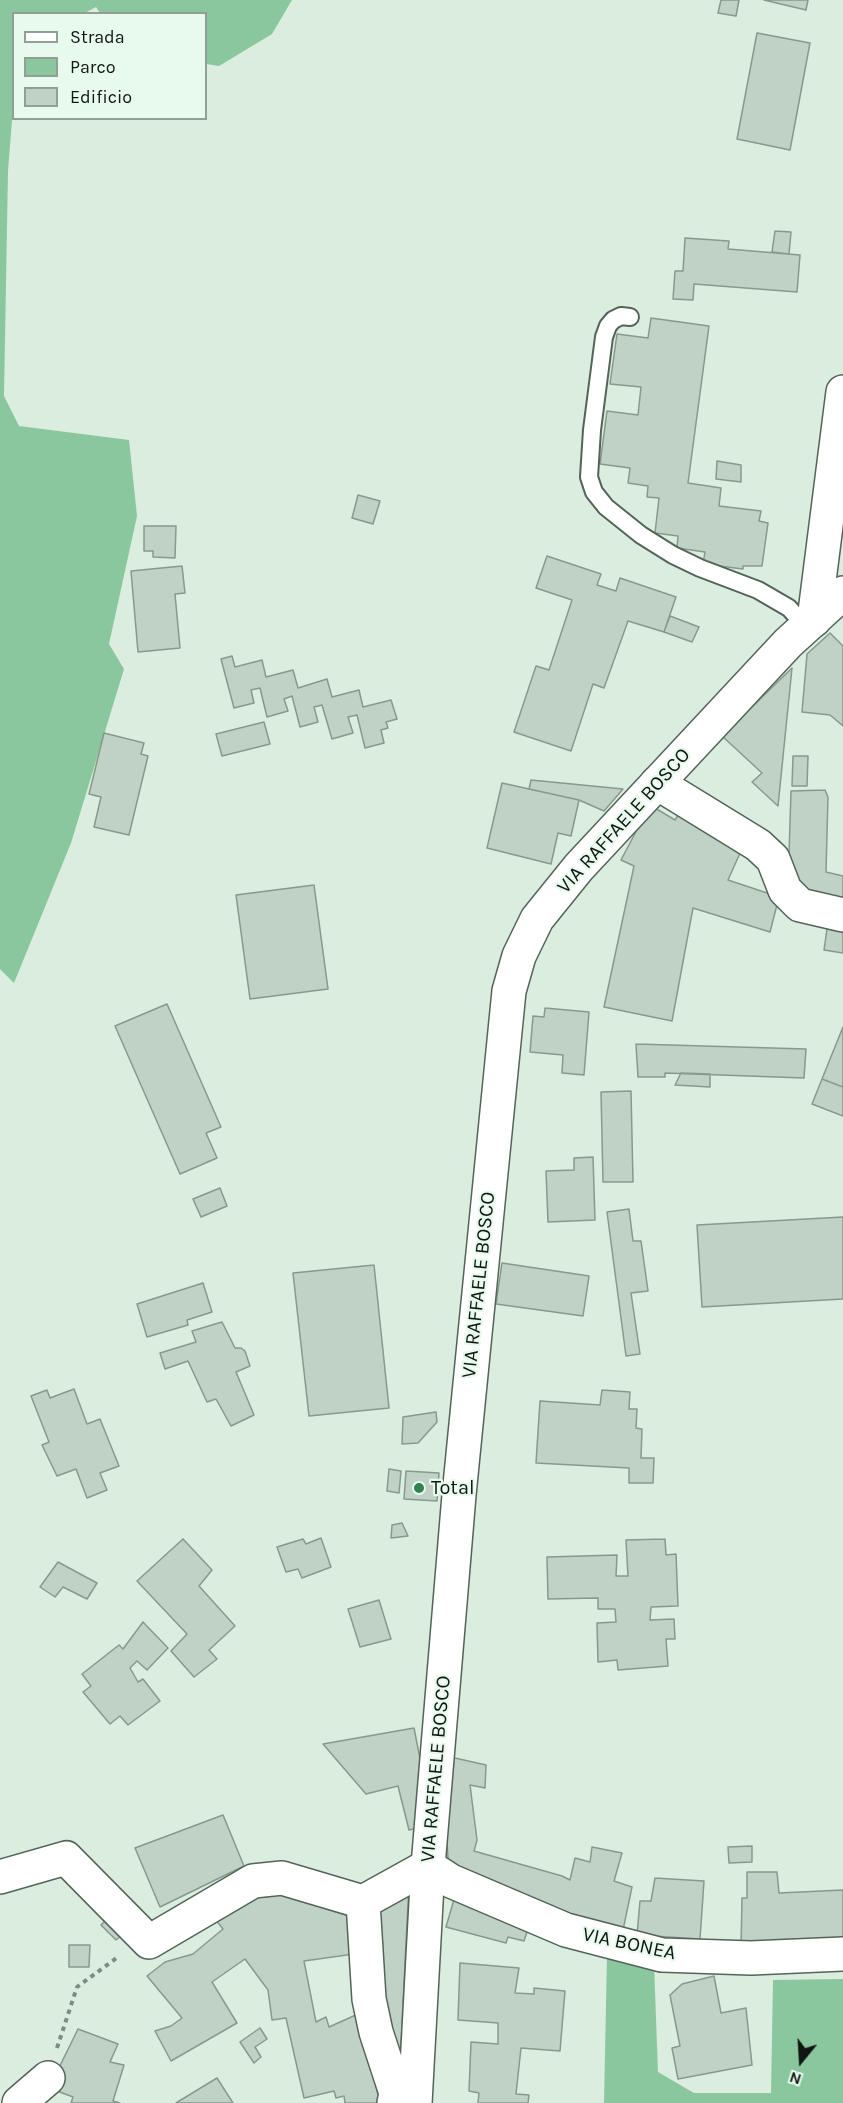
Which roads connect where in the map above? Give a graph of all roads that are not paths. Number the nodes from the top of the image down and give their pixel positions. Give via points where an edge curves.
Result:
1 (630, 317) dead end
2 (843, 392) edge
3 (843, 593) edge
4 (810, 624) junction
5 (657, 783) junction
6 (843, 915) edge
7 (428, 1866) junction
8 (0, 1876) edge
9 (363, 1902) junction
10 (843, 1954) edge
11 (48, 2078) road end
12 (19, 2103) edge
13 (394, 2103) edge
14 (415, 2103) edge

1 - 4 lane via 613,320 604,337 592,430 589,477 594,492 606,507 665,550 758,590
2 - 4 street
3 - 4 street, VIA RAFFAELE BOSCO
4 - 5 street, VIA RAFFAELE BOSCO
5 - 6 street via 758,845 773,859 785,890 800,905
5 - 7 street, VIA RAFFAELE BOSCO via 537,919 519,956 509,991 459,1495
7 - 9 street
7 - 10 street, VIA BONEA via 451,1881 566,1930 662,1955 751,1958
7 - 14 street, VIA RAFFAELE BOSCO
8 - 9 street via 66,1858 149,1942 254,1881 282,1878
9 - 13 street via 369,1999 396,2093
11 - 12 street

